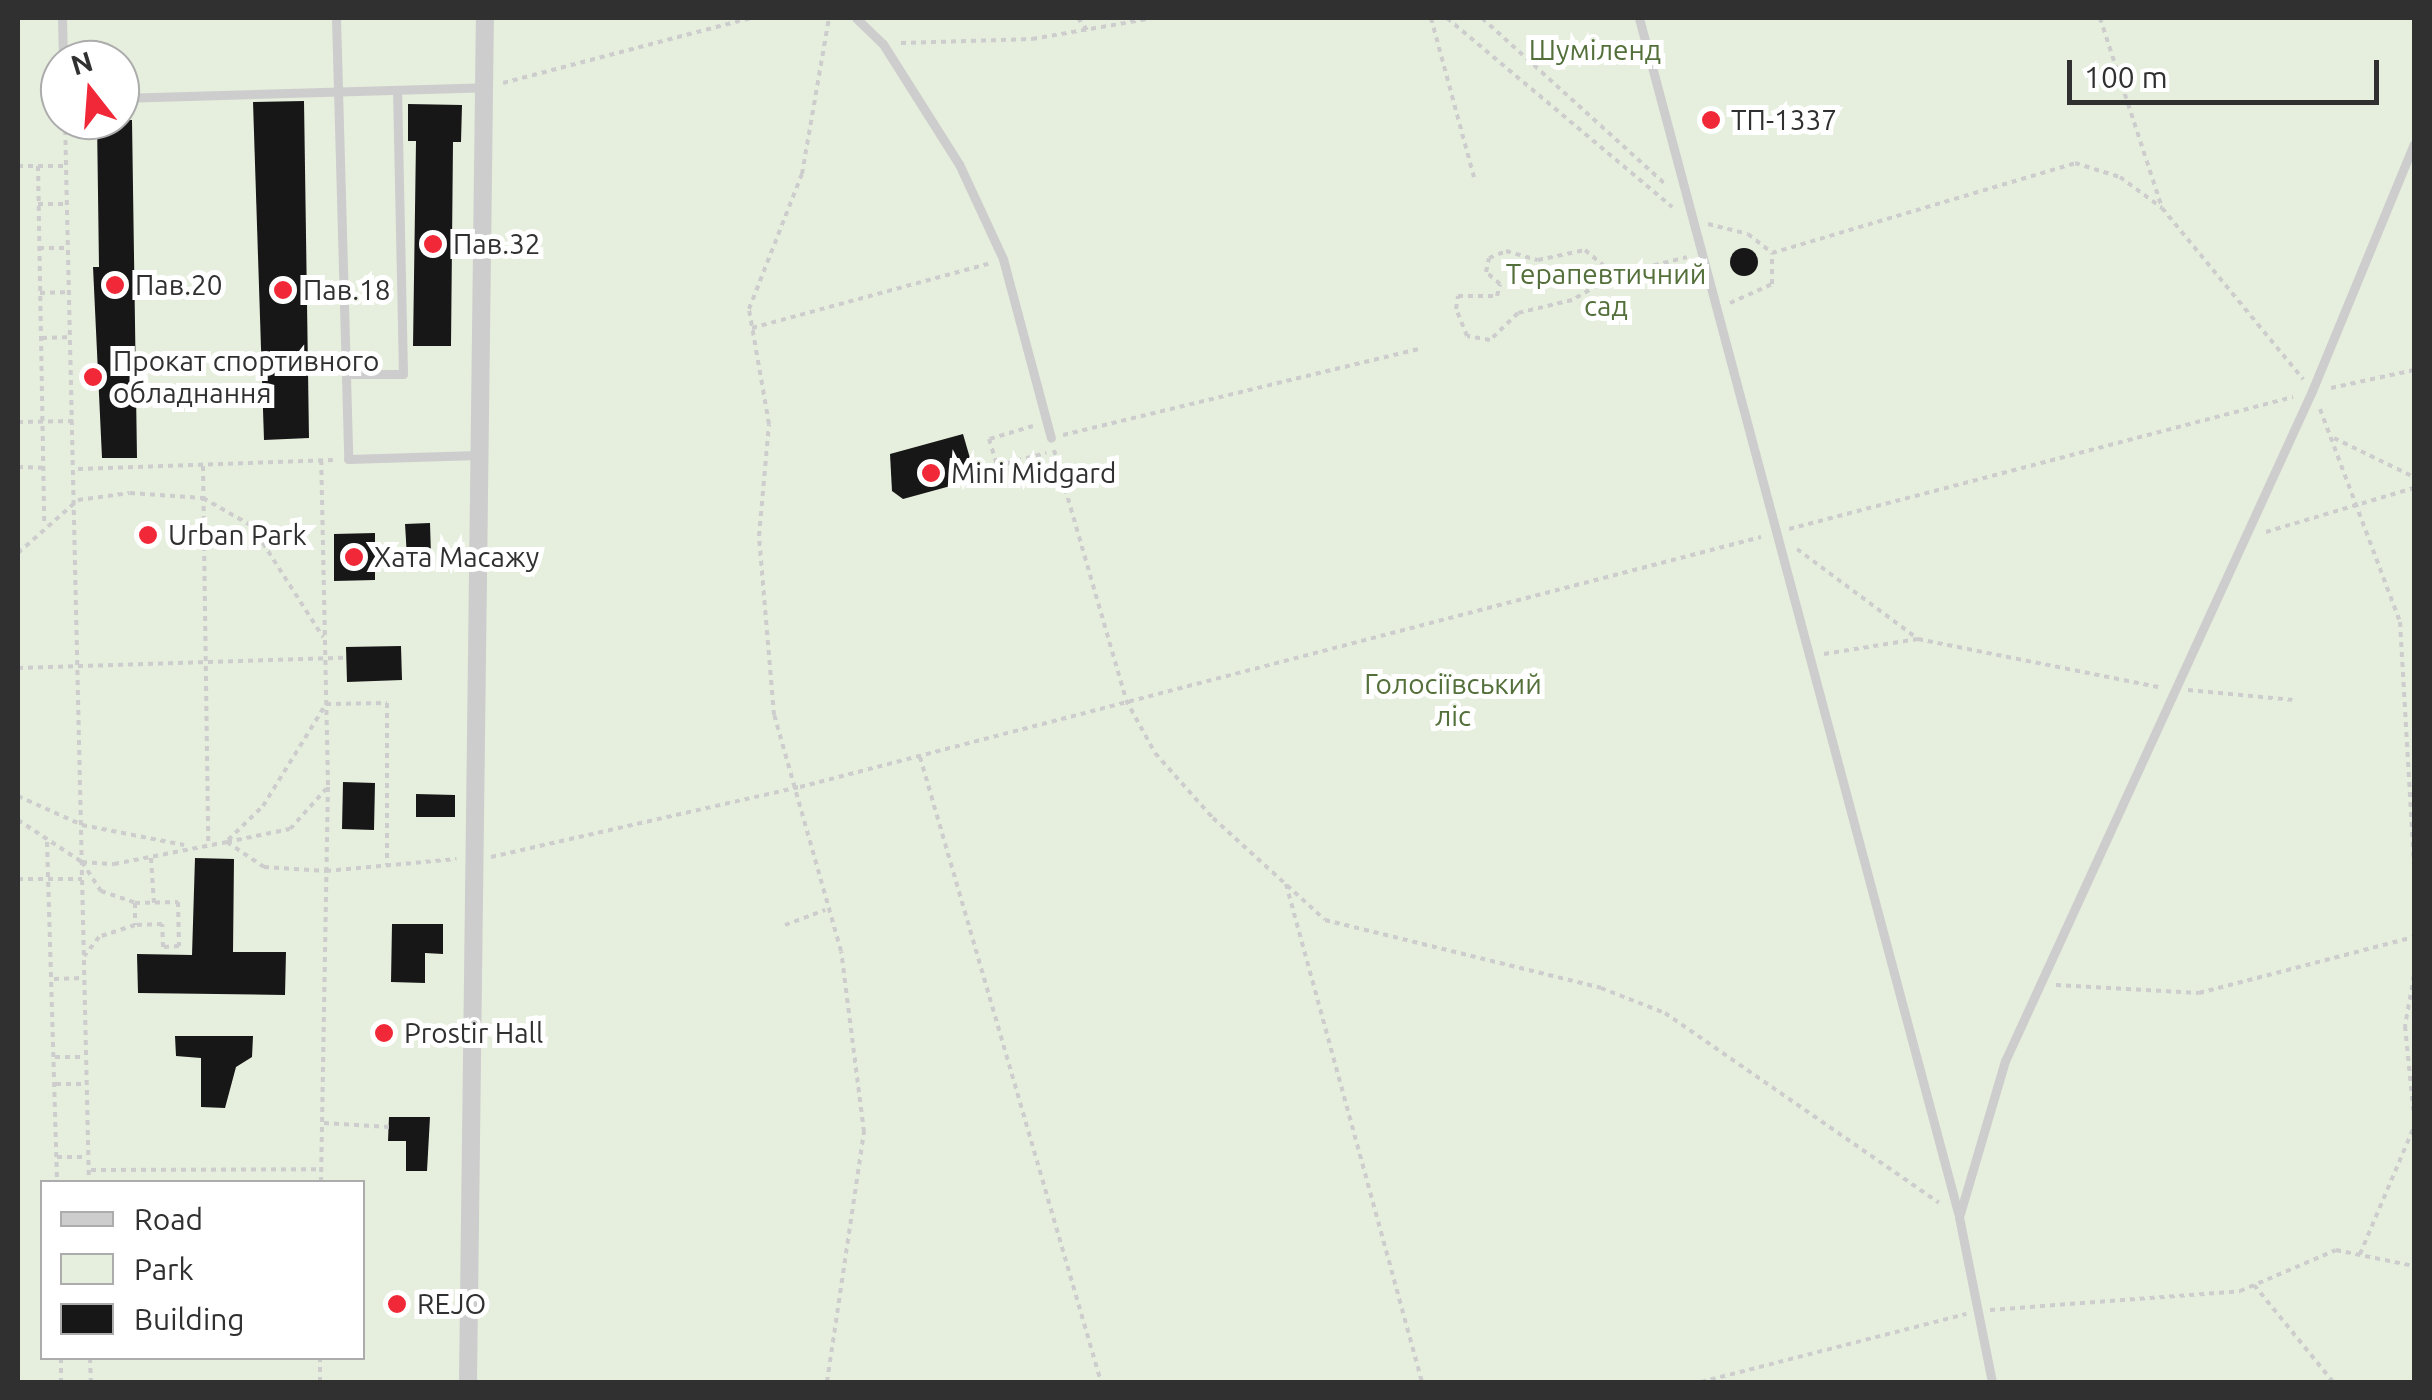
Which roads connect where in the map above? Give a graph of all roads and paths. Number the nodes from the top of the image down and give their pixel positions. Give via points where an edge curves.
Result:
1 (336, 18) edge
2 (485, 18) edge
3 (750, 18) edge
4 (829, 18) edge
5 (856, 18) edge
6 (1078, 18) edge
7 (1154, 18) edge
8 (1431, 18) edge
9 (1447, 18) edge
10 (1482, 18) edge
11 (1639, 18) edge
12 (2100, 18) edge
13 (847, 26) dead end
14 (1087, 30) junction
15 (883, 44) junction
16 (486, 87) junction
17 (397, 90) junction
18 (338, 92) junction
19 (140, 97) edge
20 (65, 140) edge
21 (2414, 144) edge
22 (18, 166) edge
23 (38, 166) junction
24 (66, 166) junction
25 (1474, 177) dead end
26 (38, 204) junction
27 (67, 204) junction
28 (2162, 208) junction
29 (1690, 216) junction
30 (39, 248) junction
31 (69, 248) junction
32 (1701, 252) junction
33 (1772, 253) junction
34 (1003, 258) junction
35 (1615, 275) junction
36 (40, 292) junction
37 (70, 292) junction
38 (1716, 307) junction
39 (752, 328) junction
40 (72, 337) junction
41 (41, 338) junction
42 (1424, 348) dead end
43 (2414, 370) edge
44 (346, 374) junction
45 (2312, 391) junction
46 (18, 422) edge
47 (42, 422) junction
48 (75, 422) junction
49 (1047, 422) junction
50 (1051, 438) junction
51 (2334, 438) junction
52 (1054, 450) junction
53 (478, 455) junction
54 (348, 459) junction
55 (322, 460) junction
56 (202, 466) junction
57 (18, 468) edge
58 (43, 468) junction
59 (76, 469) junction
60 (2414, 478) edge
61 (2414, 488) edge
62 (202, 498) junction
63 (78, 500) junction
64 (2359, 507) junction
65 (44, 526) junction
66 (1776, 533) junction
67 (2244, 538) junction
68 (18, 553) edge
69 (1918, 639) junction
70 (325, 642) junction
71 (1809, 656) junction
72 (344, 658) dead end
73 (326, 659) junction
74 (18, 668) edge
75 (202, 668) junction
76 (82, 670) junction
77 (2174, 689) junction
78 (1126, 700) junction
79 (2293, 700) dead end
80 (326, 704) junction
81 (920, 757) junction
82 (328, 784) junction
83 (800, 787) junction
84 (18, 796) edge
85 (18, 820) edge
86 (82, 825) junction
87 (47, 842) junction
88 (227, 842) junction
89 (208, 844) junction
90 (186, 846) junction
91 (475, 857) junction
92 (151, 858) junction
93 (82, 862) junction
94 (387, 864) junction
95 (2414, 864) edge
96 (326, 872) junction
97 (51, 878) junction
98 (18, 879) edge
99 (82, 879) junction
100 (1286, 884) junction
101 (154, 903) junction
102 (135, 904) junction
103 (826, 910) junction
104 (136, 925) junction
105 (784, 925) dead end
106 (2414, 937) edge
107 (84, 956) junction
108 (2414, 975) edge
109 (54, 978) junction
110 (84, 978) junction
111 (2038, 984) junction
112 (55, 1057) junction
113 (86, 1057) junction
114 (56, 1084) junction
115 (87, 1084) junction
116 (2414, 1116) edge
117 (324, 1123) junction
118 (389, 1126) dead end
119 (2414, 1127) edge
120 (57, 1157) junction
121 (89, 1157) junction
122 (321, 1169) junction
123 (90, 1170) junction
124 (57, 1180) edge
125 (90, 1180) edge
126 (321, 1180) edge
127 (1959, 1217) junction
128 (2360, 1254) junction
129 (2414, 1266) edge
130 (2254, 1285) junction
131 (1981, 1311) junction
132 (468, 1382) edge
133 (827, 1382) edge
134 (1101, 1382) edge
135 (1422, 1382) edge
136 (1701, 1382) edge
137 (1992, 1382) edge
138 (2334, 1382) edge

1 - 18 lane
2 - 16 street
3 - 16 path
4 - 13 path
4 - 39 path via 802,174 754,280
5 - 15 lane
6 - 14 path
7 - 14 path
8 - 25 path
9 - 29 path via 1648,194
10 - 29 path via 1656,170
11 - 29 lane
12 - 28 path
14 - 15 path
15 - 34 lane via 958,164
16 - 17 lane
16 - 53 street
17 - 18 lane
17 - 44 lane via 403,374
18 - 19 lane
18 - 44 lane
20 - 24 path
21 - 45 lane
22 - 23 path
23 - 24 path
23 - 26 path
24 - 27 path
26 - 27 path
26 - 30 path
27 - 31 path
28 - 33 path via 2120,177 2074,163
28 - 45 path via 2218,266
29 - 32 lane
29 - 33 path via 1748,234
30 - 31 path
30 - 36 path
31 - 37 path
32 - 35 path
32 - 38 lane
33 - 38 path via 1772,284
34 - 39 path
34 - 49 lane
35 - 35 path via 1586,250 1538,260 1506,251 1489,258 1486,272 1500,284 1497,296 1458,296 1456,308 1467,336 1490,340 1518,313 1572,300
36 - 37 path
36 - 41 path
37 - 40 path
38 - 66 lane
39 - 83 path via 769,424 759,536 774,715
40 - 41 path
40 - 48 path
41 - 47 path
42 - 50 path
43 - 45 path
44 - 54 lane
45 - 51 path
45 - 66 path
45 - 67 lane
46 - 47 path
47 - 48 path
47 - 58 path
48 - 59 path
49 - 50 lane
49 - 52 path via 989,438 997,466
50 - 52 path
51 - 60 path
51 - 64 path
52 - 78 path
53 - 54 lane
53 - 91 street
54 - 55 path
55 - 56 path
55 - 70 path
56 - 59 path
56 - 62 path
57 - 58 path
58 - 65 path
59 - 63 path
61 - 64 path
62 - 63 path via 130,493
62 - 70 path via 252,526
62 - 75 path
63 - 65 path
63 - 76 path
64 - 67 path
64 - 95 path via 2400,622
65 - 68 path
66 - 69 path
66 - 71 lane
66 - 78 path
67 - 77 lane
69 - 71 path
69 - 77 path
70 - 73 path
71 - 127 lane
72 - 73 path
73 - 75 path
73 - 80 path
74 - 76 path
75 - 76 path
75 - 89 path
76 - 86 path
77 - 79 path
77 - 111 lane
78 - 81 path
78 - 100 path via 1155,752
80 - 82 path
80 - 88 path via 263,806
80 - 94 path via 386,703
81 - 83 path
81 - 134 path
82 - 88 path via 290,829
82 - 96 path
83 - 91 path via 510,857
83 - 103 path
84 - 86 path
85 - 87 path
86 - 90 path
86 - 93 path
87 - 93 path
87 - 97 path
88 - 89 path
88 - 96 path via 264,868
89 - 90 path
90 - 92 path
91 - 94 path
91 - 132 street
92 - 93 path
92 - 101 path
93 - 99 path
93 - 102 path via 101,891
94 - 96 path
96 - 117 path
97 - 98 path
97 - 99 path
97 - 109 path
99 - 107 path
100 - 127 path via 1325,920 1601,988 1664,1013
100 - 135 path
101 - 102 path
101 - 104 path via 178,902 179,946 162,947 162,924
102 - 104 path
103 - 105 path
103 - 133 path via 841,951 864,1132
104 - 107 path via 99,937
106 - 111 path via 2198,993
107 - 110 path
108 - 116 path via 2405,1026
109 - 110 path
109 - 112 path
110 - 113 path
111 - 127 lane via 2005,1060
112 - 113 path
112 - 114 path
113 - 115 path
114 - 115 path
114 - 120 path
115 - 121 path
117 - 118 path
117 - 122 path
119 - 128 path
120 - 121 path
120 - 124 path
121 - 123 path
122 - 123 path
122 - 126 path
123 - 125 path
127 - 131 lane
128 - 129 path
128 - 130 path via 2336,1250
130 - 131 path
130 - 138 path
131 - 136 path
131 - 137 lane

